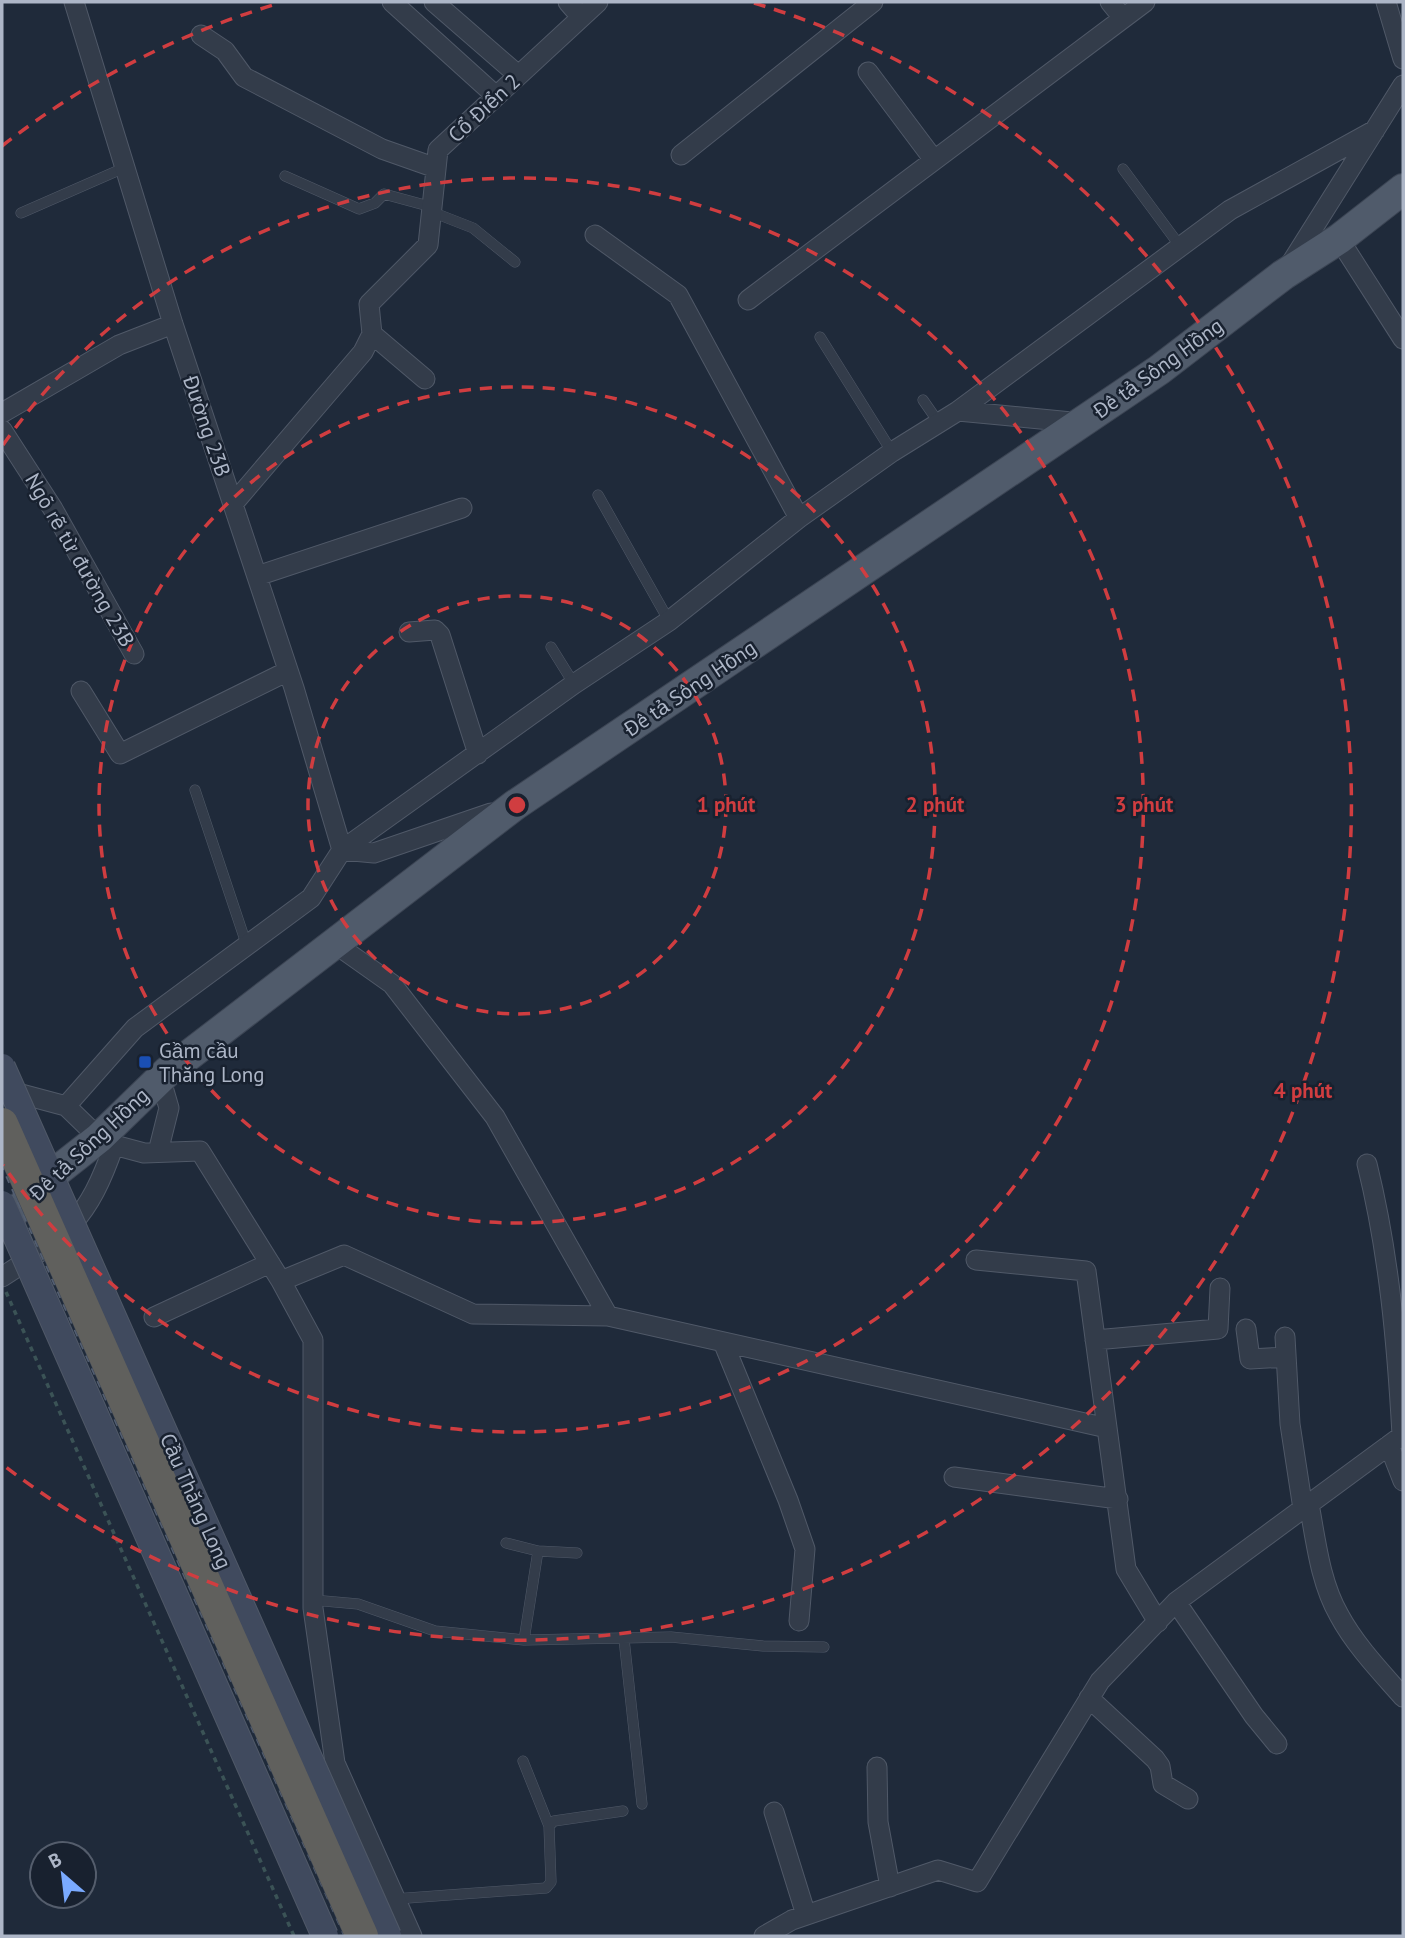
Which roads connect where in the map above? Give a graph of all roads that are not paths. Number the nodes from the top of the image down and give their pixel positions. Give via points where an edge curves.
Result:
1 (74, 2) edge
2 (392, 2) edge
3 (434, 2) edge
4 (568, 2) edge
5 (598, 2) edge
6 (1110, 2) edge
7 (1145, 2) edge
8 (1386, 2) edge
9 (860, 6) edge
10 (582, 17) junction
11 (1123, 18) junction
12 (201, 34) dead end
13 (1403, 59) edge
14 (868, 72) dead end
15 (518, 75) junction
16 (1403, 85) edge
17 (496, 96) junction
18 (1375, 130) junction
19 (681, 155) dead end
20 (934, 160) junction
21 (126, 167) junction
22 (436, 168) junction
23 (1123, 169) dead end
24 (285, 176) dead end
25 (1403, 188) edge
26 (432, 209) junction
27 (21, 213) dead end
28 (595, 235) dead end
29 (1339, 239) junction
30 (1180, 246) junction
31 (515, 262) dead end
32 (1283, 275) junction
33 (748, 300) dead end
34 (173, 324) junction
35 (372, 334) junction
36 (820, 337) dead end
37 (1403, 339) edge
38 (425, 379) dead end
39 (923, 400) dead end
40 (958, 411) junction
41 (2, 413) edge
42 (939, 423) junction
43 (1083, 423) junction
44 (2, 430) edge
45 (892, 452) junction
46 (598, 495) dead end
47 (233, 504) junction
48 (462, 508) dead end
49 (799, 518) junction
50 (257, 576) junction
51 (669, 621) junction
52 (409, 632) dead end
53 (551, 647) dead end
54 (134, 654) dead end
55 (288, 671) junction
56 (574, 684) junction
57 (81, 691) dead end
58 (478, 754) junction
59 (195, 790) dead end
60 (515, 805) junction
61 (342, 850) junction
62 (334, 943) junction
63 (247, 947) junction
64 (2, 1068) edge
65 (160, 1077) junction
66 (2, 1089) edge
67 (66, 1106) junction
68 (2, 1124) edge
69 (106, 1141) junction
70 (158, 1152) junction
71 (1367, 1164) dead end
72 (2, 1204) edge
73 (2, 1219) edge
74 (976, 1260) dead end
75 (270, 1263) junction
76 (2, 1279) edge
77 (281, 1281) junction
78 (1220, 1288) dead end
79 (154, 1317) dead end
80 (608, 1317) junction
81 (1246, 1329) dead end
82 (1285, 1337) dead end
83 (1095, 1340) junction
84 (723, 1342) junction
85 (1286, 1357) junction
86 (1107, 1428) junction
87 (1398, 1438) edge
88 (954, 1477) dead end
89 (1403, 1481) edge
90 (1118, 1499) junction
91 (1306, 1506) junction
92 (506, 1543) dead end
93 (538, 1551) junction
94 (577, 1553) dead end
95 (313, 1600) junction
96 (1176, 1602) junction
97 (799, 1621) dead end
98 (1158, 1622) junction
99 (624, 1639) junction
100 (524, 1640) junction
101 (824, 1647) dead end
102 (1403, 1697) edge
103 (1089, 1698) junction
104 (1277, 1744) dead end
105 (523, 1761) dead end
106 (877, 1767) dead end
107 (1188, 1799) dead end
108 (642, 1804) dead end
109 (623, 1811) dead end
110 (774, 1812) dead end
111 (549, 1826) junction
112 (890, 1887) junction
113 (395, 1898) junction
114 (806, 1915) junction
115 (316, 1936) edge
116 (325, 1936) edge
117 (362, 1936) edge
118 (388, 1936) edge
119 (412, 1936) edge
120 (764, 1936) edge

1 - 21 street, Đường 23B
2 - 17 street
3 - 15 street
4 - 10 street
5 - 10 street, Cổ Điển 2
6 - 11 street
7 - 11 street
8 - 13 street
9 - 19 street
10 - 15 street, Cổ Điển 2
11 - 20 street
12 - 22 street via 225,51 244,76 382,149
14 - 20 street
15 - 17 street, Cổ Điển 2
16 - 18 street
17 - 22 street, Cổ Điển 2 via 438,150
18 - 30 street via 1230,210
18 - 32 street
20 - 33 street
21 - 27 lane
21 - 34 street, Đường 23B
22 - 26 street, Cổ Điển 2
23 - 30 lane
24 - 26 lane via 359,209 384,194
25 - 29 main road, Đê tả Sông Hồng
26 - 31 lane via 473,228
26 - 35 street, Cổ Điển 2 via 428,245 369,304
28 - 49 street via 678,295
29 - 32 main road, Đê tả Sông Hồng
29 - 37 street
30 - 40 street
32 - 43 main road, Đê tả Sông Hồng
34 - 41 street via 119,345
34 - 47 street, Đường 23B
35 - 38 street
35 - 47 street via 363,352
36 - 45 lane
39 - 42 lane
40 - 42 street
40 - 43 street
42 - 45 street
43 - 60 main road, Đê tả Sông Hồng
44 - 54 street, Ngõ rẽ từ đường 23B via 53,509
45 - 49 street
46 - 51 lane
47 - 50 street, Đường 23B
48 - 50 street
49 - 51 street
50 - 55 street, Đường 23B
51 - 56 street
52 - 58 street via 435,630 440,635
53 - 56 lane
55 - 57 street via 120,754
55 - 61 street, Đường 23B
56 - 58 street
58 - 61 street
59 - 63 lane
60 - 61 street via 374,853
60 - 62 main road, Đê tả Sông Hồng
61 - 63 street via 311,898
62 - 65 main road, Đê tả Sông Hồng
62 - 80 street via 391,984 495,1117
63 - 67 street via 135,1028
64 - 118 main road, Cầu Thăng Long, bridge
65 - 69 main road, Đê tả Sông Hồng
65 - 70 street via 169,1108
66 - 67 street
67 - 69 street
68 - 117 highway, Cầu Thăng Long, bridge
69 - 70 street via 144,1153
69 - 73 main road, Đê tả Sông Hồng via 47,1178 30,1201
69 - 76 street via 97,1191 70,1227
70 - 75 street via 200,1152
71 - 87 street via 1381,1219 1395,1327
72 - 116 main road, bridge
74 - 83 street via 1086,1271
75 - 77 street
75 - 79 street
77 - 80 street via 344,1255 473,1314
77 - 95 street via 313,1340
78 - 83 street via 1219,1329
80 - 84 street
81 - 85 street via 1250,1359
82 - 85 street
83 - 86 street
84 - 86 street
84 - 97 street via 805,1549
85 - 91 street via 1290,1424
86 - 90 street
87 - 89 street
87 - 91 street
88 - 90 street
90 - 98 street via 1126,1569
91 - 96 street
91 - 102 street via 1338,1615
92 - 93 lane
93 - 94 lane
93 - 100 lane
95 - 100 lane via 358,1604 435,1631
95 - 113 street via 335,1763
96 - 98 street
96 - 104 street
98 - 103 street
99 - 100 lane
99 - 101 lane via 671,1637
99 - 108 lane
103 - 107 street via 1155,1759 1163,1784
103 - 112 street via 977,1882 938,1870
105 - 111 lane
106 - 112 street via 878,1822
109 - 111 lane via 554,1821
110 - 114 street
111 - 113 lane via 551,1882 545,1888
112 - 114 street
113 - 115 lane
113 - 119 street
114 - 120 street

